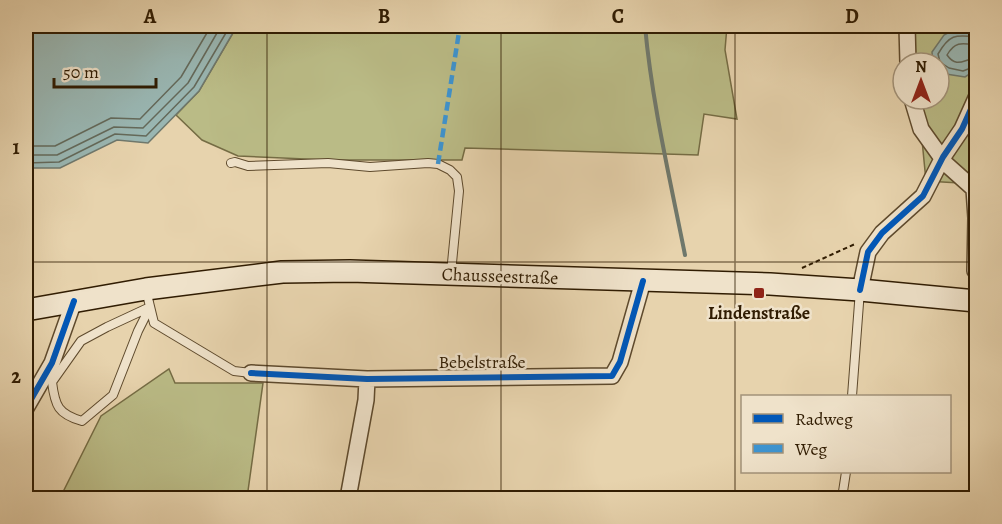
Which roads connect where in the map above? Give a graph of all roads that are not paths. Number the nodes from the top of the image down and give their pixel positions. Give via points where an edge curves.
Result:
1 (907, 26) edge
2 (908, 51) edge
3 (976, 98) edge
4 (916, 111) edge
5 (943, 157) junction
6 (231, 163) dead end
7 (975, 271) edge
8 (451, 274) junction
9 (644, 281) junction
10 (860, 290) junction
11 (148, 298) junction
12 (74, 301) junction
13 (976, 301) edge
14 (26, 310) edge
15 (251, 373) joint
16 (367, 379) junction
17 (852, 395) edge
18 (26, 408) edge
19 (846, 473) edge
20 (348, 498) edge
21 (842, 498) edge

1 - 2 street
3 - 5 street
4 - 5 street via 921,129
5 - 7 street via 974,189
5 - 10 street via 923,196 882,233 868,252
6 - 8 lane via 370,167 428,163 450,170 457,177 459,191
8 - 9 main road, Chausseestraße
8 - 11 main road, Chausseestraße via 282,272
9 - 10 main road, Chausseestraße
9 - 16 street, Bebelstraße via 620,362 612,376
10 - 13 main road, Chausseestraße
10 - 17 lane
11 - 11 lane via 81,341 52,382 54,402 67,417 82,421 113,396
11 - 12 main road, Chausseestraße
11 - 15 lane via 154,323 234,371
12 - 14 main road, Chausseestraße
12 - 18 street via 52,363
15 - 16 street, Bebelstraße
16 - 20 street
19 - 21 lane

